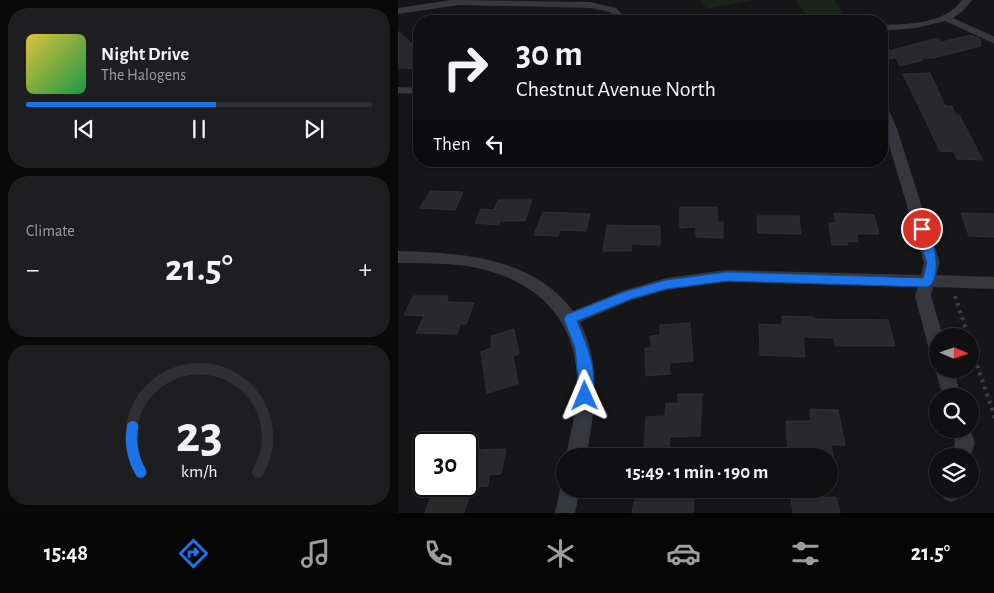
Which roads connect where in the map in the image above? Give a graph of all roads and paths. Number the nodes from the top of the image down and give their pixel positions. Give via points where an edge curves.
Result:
1 (967, 0) edge
2 (398, 11) edge
3 (618, 15) edge
4 (945, 18) junction
5 (888, 28) edge
6 (994, 41) edge
7 (398, 90) edge
8 (413, 91) edge
9 (888, 124) edge
10 (398, 257) edge
11 (927, 282) junction
12 (951, 283) junction
13 (994, 283) edge
14 (570, 319) junction
15 (932, 328) edge
16 (965, 328) edge
17 (979, 372) edge
18 (994, 418) edge
19 (578, 448) edge
20 (568, 498) edge
21 (565, 513) edge

1 - 4 street
2 - 3 street via 459,2 590,5 613,10
4 - 5 street via 916,26
4 - 6 street
7 - 8 street
9 - 11 street via 932,263
10 - 14 street via 474,262 502,271 528,281 544,292
11 - 12 street
11 - 14 street via 727,276 666,284 628,295
11 - 15 street via 922,296
12 - 13 street
12 - 16 path
14 - 19 street via 581,348 587,382
17 - 18 path
20 - 21 street

